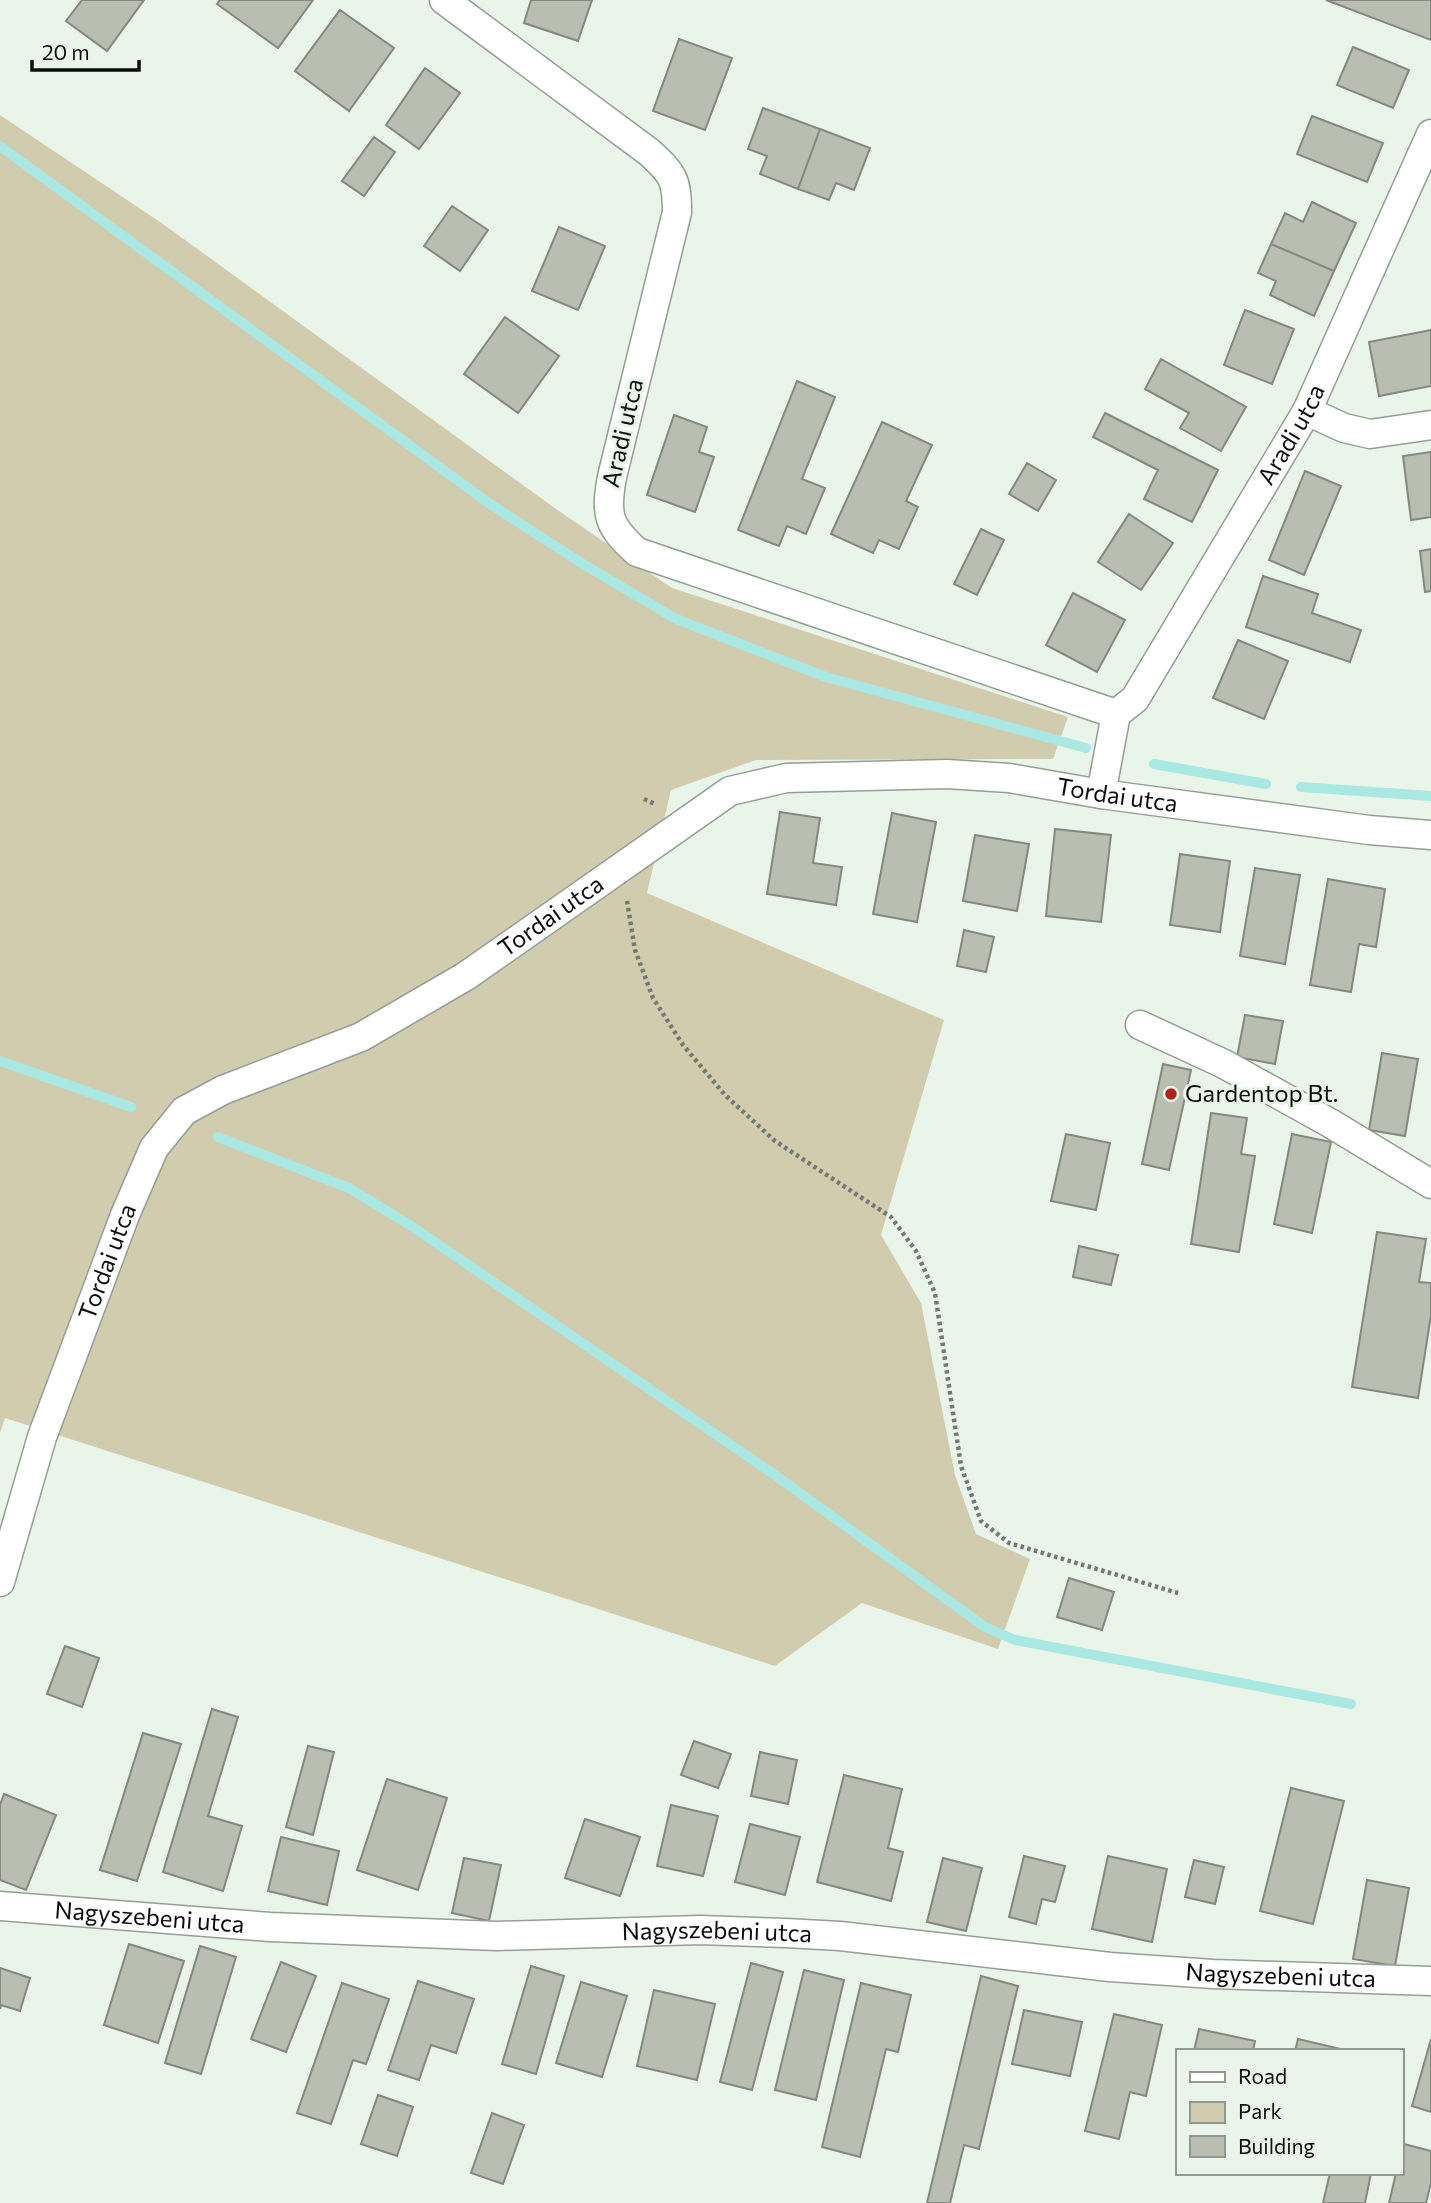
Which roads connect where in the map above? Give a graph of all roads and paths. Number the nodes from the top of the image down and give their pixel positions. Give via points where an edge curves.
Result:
1 (444, 0) edge
2 (1431, 134) edge
3 (1307, 411) junction
4 (1431, 425) edge
5 (1116, 713) junction
6 (1101, 794) junction
7 (1431, 835) edge
8 (621, 866) junction
9 (1140, 1025) dead end
10 (1431, 1184) edge
11 (0, 1582) edge
12 (1178, 1593) dead end
13 (0, 1906) edge
14 (1431, 1981) edge

1 - 5 street, Aradi utca via 649,152 666,168 677,189 677,212 607,504 617,534 637,552
2 - 3 street, Aradi utca
3 - 4 street via 1370,434
3 - 5 street, Aradi utca via 1135,699
5 - 6 street
6 - 7 street, Tordai utca
6 - 8 street, Tordai utca via 1009,778 947,774 786,778 730,791
8 - 11 street, Tordai utca via 466,976 361,1037 223,1090 184,1111 154,1148 125,1215 42,1437
8 - 12 path via 635,950 653,998 683,1045 725,1095 775,1141 891,1217 916,1251 935,1293 961,1466 981,1521 1009,1543
9 - 10 street via 1224,1063
13 - 14 street, Nagyszebeni utca via 270,1927 497,1936 700,1930 786,1933 1110,1967

